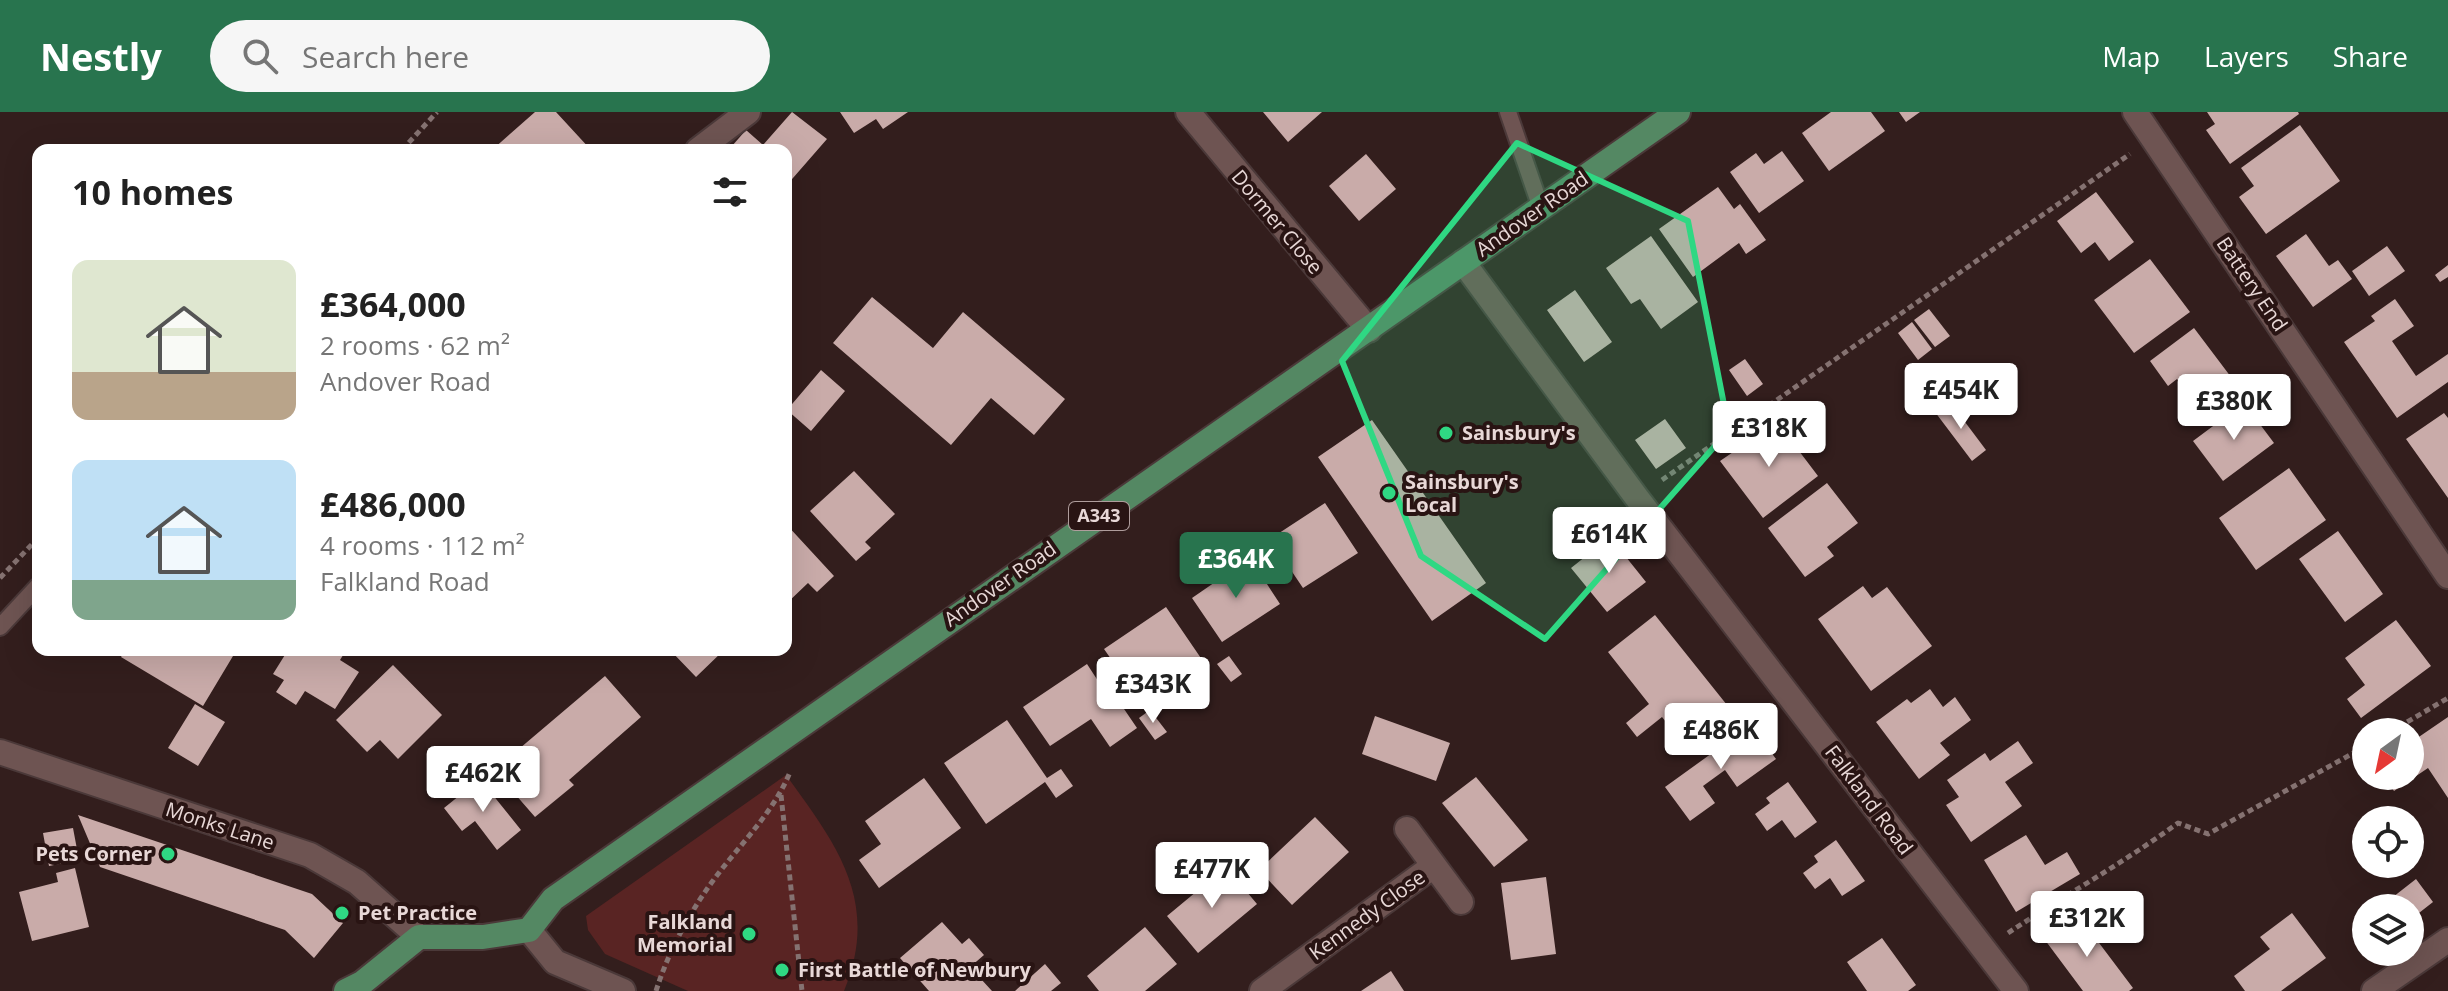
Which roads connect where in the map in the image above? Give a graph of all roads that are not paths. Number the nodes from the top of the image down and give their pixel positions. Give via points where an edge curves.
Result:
1 (748, 112) edge
2 (1188, 112) edge
3 (1508, 112) edge
4 (1678, 112) edge
5 (2135, 112) edge
6 (706, 144) edge
7 (1541, 208) junction
8 (1463, 262) junction
9 (1369, 330) junction
10 (2448, 576) edge
11 (32, 592) edge
12 (0, 627) edge
13 (0, 752) edge
14 (1407, 829) dead end
15 (1432, 867) junction
16 (1461, 902) dead end
17 (529, 930) junction
18 (419, 937) junction
19 (2448, 940) edge
20 (346, 991) edge
21 (623, 991) edge
22 (1262, 991) edge
23 (2016, 991) edge
24 (2374, 991) edge

1 - 6 street
2 - 9 street, Dormer Close
3 - 7 lane
4 - 7 main road, Andover Road / A343
5 - 10 street, Battery End
7 - 8 main road, Andover Road / A343
8 - 9 main road, Andover Road / A343
8 - 23 street, Falkland Road via 1637,498
9 - 17 main road, Andover Road / A343 via 553,899
11 - 12 lane
13 - 18 street, Monks Lane via 310,855 357,882
14 - 15 street, Kennedy Close
15 - 16 street, Kennedy Close
15 - 22 street, Kennedy Close
17 - 18 main road via 483,937
17 - 21 street via 555,962
18 - 20 main road
19 - 24 street

